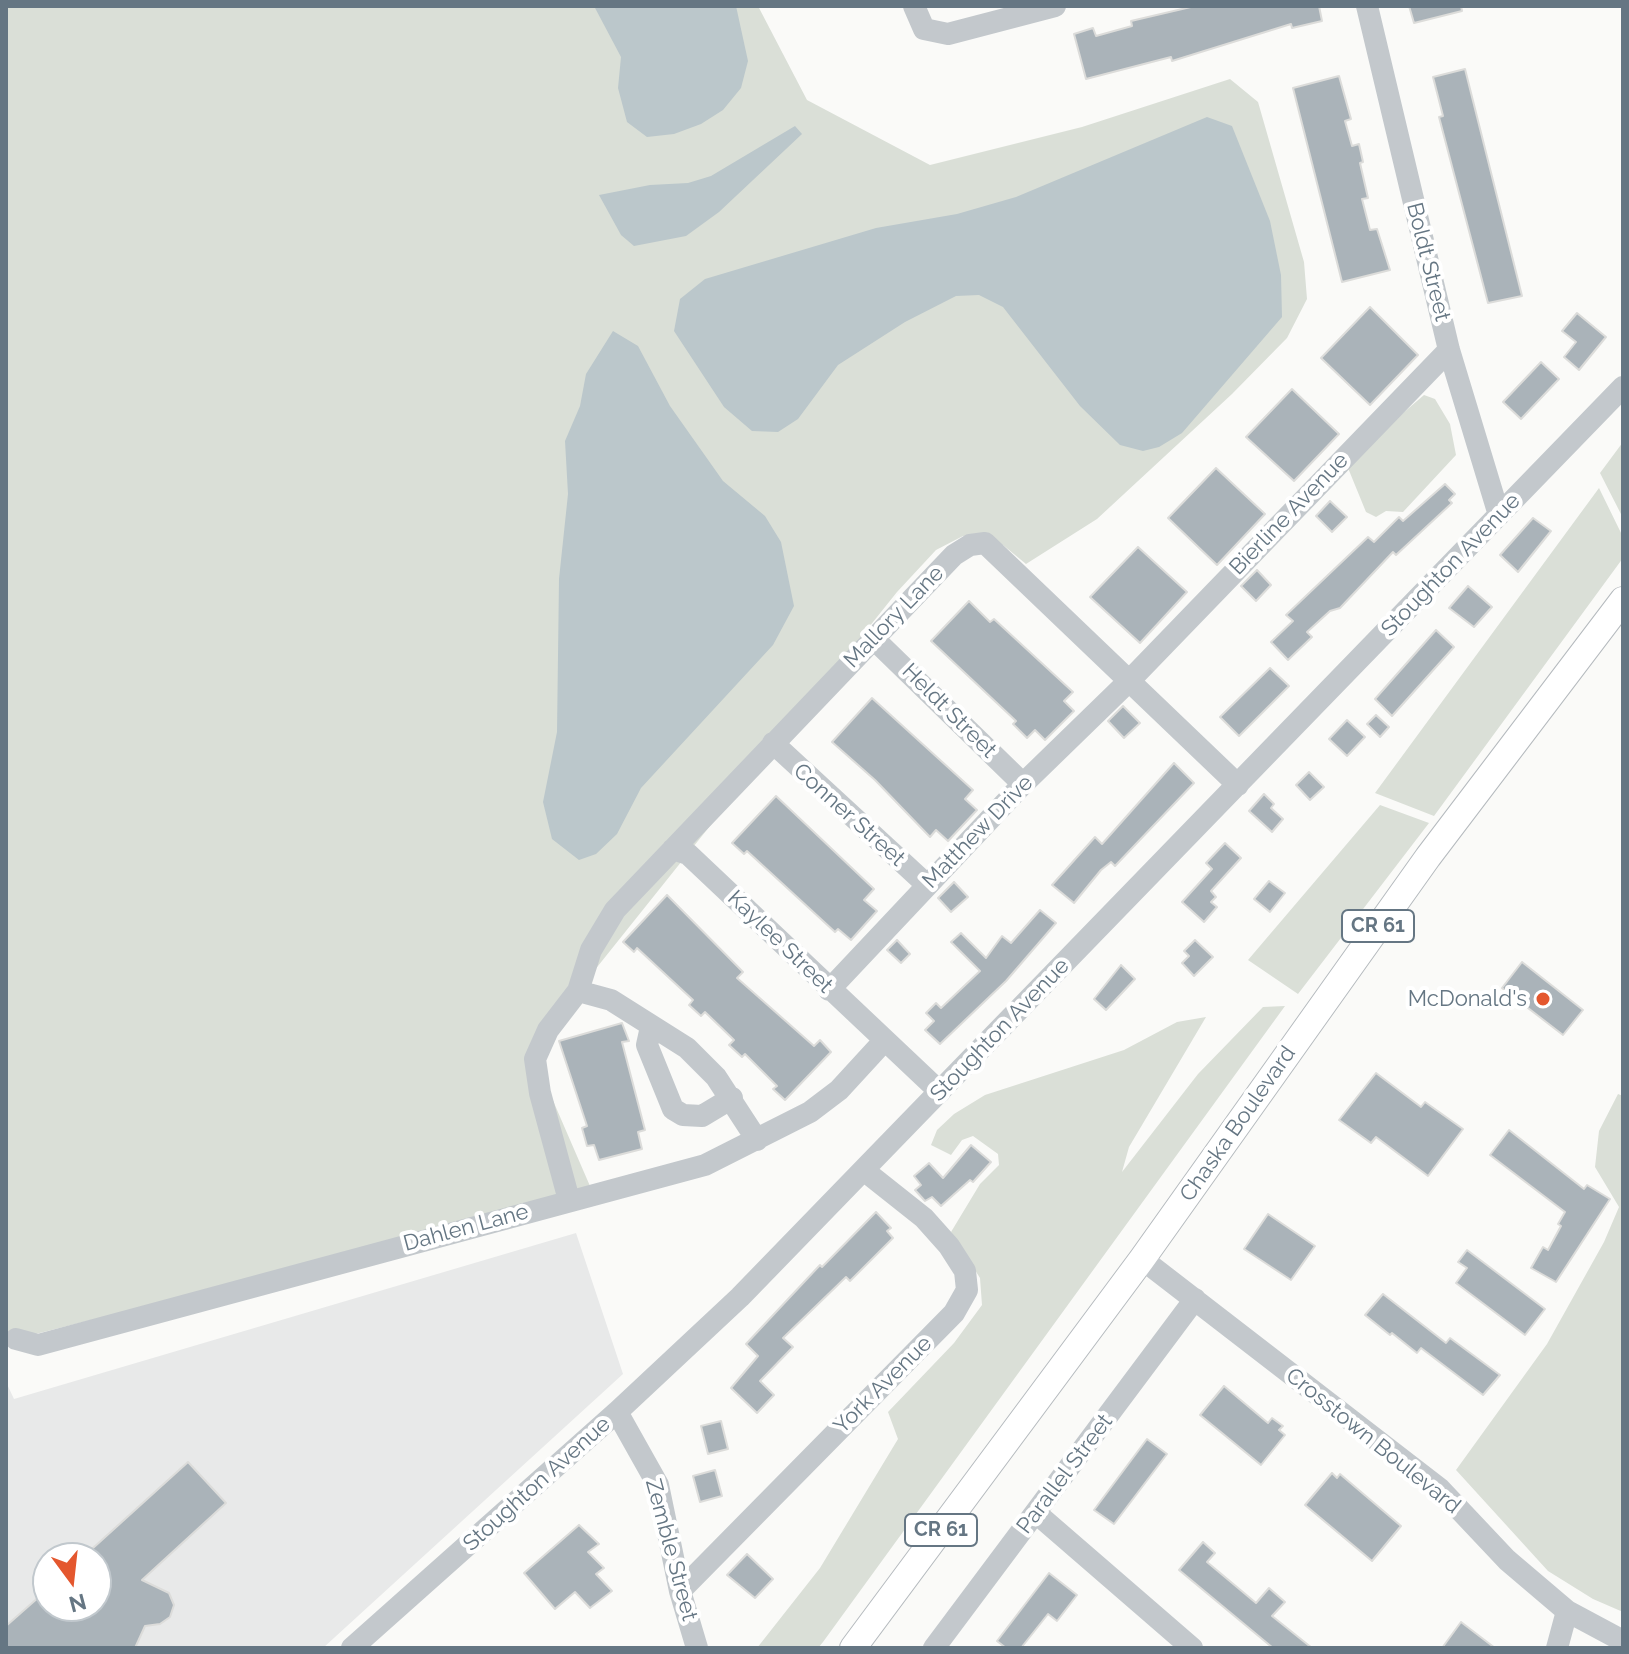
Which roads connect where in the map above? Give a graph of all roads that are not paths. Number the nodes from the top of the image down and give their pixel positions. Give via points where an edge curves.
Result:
1 (914, 6) edge
2 (1055, 6) edge
3 (1367, 6) edge
4 (1449, 350) junction
5 (1623, 387) edge
6 (1499, 515) junction
7 (1623, 600) edge
8 (874, 639) junction
9 (1131, 679) junction
10 (773, 743) junction
11 (1023, 784) junction
12 (1238, 785) junction
13 (673, 849) junction
14 (927, 885) junction
15 (829, 990) junction
16 (578, 991) junction
17 (651, 1027) junction
18 (884, 1041) junction
19 (940, 1092) junction
20 (732, 1098) junction
21 (757, 1140) junction
22 (866, 1172) junction
23 (569, 1200) junction
24 (1142, 1259) junction
25 (1195, 1299) junction
26 (16, 1339) dead end
27 (617, 1412) junction
28 (1036, 1513) junction
29 (680, 1591) junction
30 (1567, 1611) junction
31 (1623, 1641) edge
32 (352, 1648) edge
33 (697, 1648) edge
34 (853, 1648) edge
35 (934, 1648) edge
36 (1192, 1648) edge
37 (1557, 1648) edge

1 - 2 street via 924,29 948,34
3 - 4 street, Boldt Street
4 - 6 street, Boldt Street
4 - 9 street, Bierline Avenue
5 - 6 street, Stoughton Avenue
6 - 12 street, Stoughton Avenue
7 - 24 main road, Chaska Boulevard / CR 61 via 1428,857
8 - 9 street, Mallory Lane via 954,555 985,543
8 - 10 street, Mallory Lane
8 - 11 street, Heldt Street
9 - 11 street, Matthew Drive
9 - 12 street
10 - 13 street, Mallory Lane
10 - 14 street, Conner Street
11 - 14 street, Matthew Drive
12 - 19 street, Stoughton Avenue
13 - 15 street, Kaylee Street via 688,854
13 - 16 street, Mallory Lane via 615,910 591,950
14 - 15 street, Matthew Drive
15 - 18 street, Kaylee Street
16 - 17 street via 611,1000
16 - 23 street, Mallory Lane via 548,1030 535,1059
17 - 20 street via 687,1048
17 - 20 street via 647,1045 673,1109 702,1116
18 - 19 street, Kaylee Street
18 - 21 street, Dahlen Lane via 839,1090
19 - 22 street, Stoughton Avenue
20 - 21 street
21 - 23 street, Dahlen Lane via 705,1165
22 - 27 street, Stoughton Avenue
22 - 29 street, York Avenue via 924,1218 949,1246 965,1271 967,1290 954,1313
23 - 26 street, Dahlen Lane via 38,1345
24 - 25 street, Crosstown Boulevard
24 - 34 main road, Chaska Boulevard / CR 61
25 - 28 street, Parallel Street
25 - 30 street, Crosstown Boulevard via 1440,1489 1507,1560
27 - 29 street, Zemble Street via 658,1485
27 - 32 street, Stoughton Avenue
28 - 35 street, Parallel Street
28 - 36 street
29 - 33 street, Zemble Street
30 - 31 street, Crosstown Boulevard
30 - 37 street

